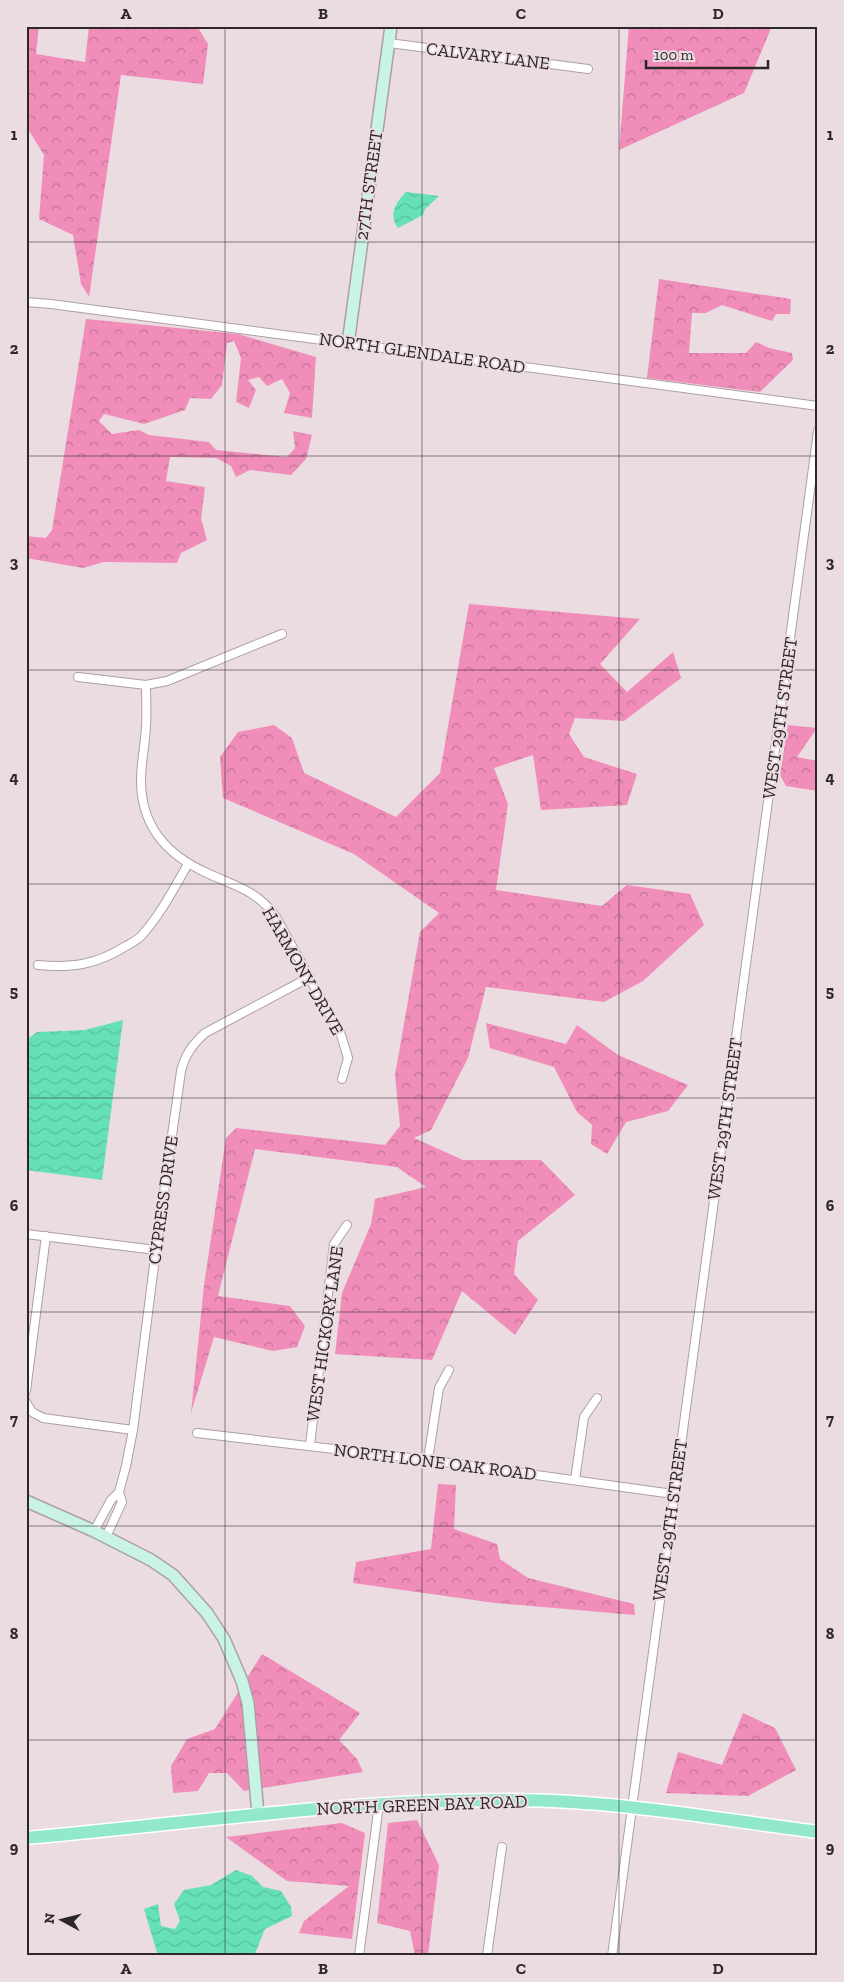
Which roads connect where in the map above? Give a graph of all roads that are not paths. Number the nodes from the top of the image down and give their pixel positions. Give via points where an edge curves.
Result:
1 (391, 26) edge
2 (388, 43) junction
3 (588, 69) dead end
4 (26, 302) edge
5 (348, 344) junction
6 (818, 406) edge
7 (818, 430) edge
8 (282, 634) dead end
9 (78, 676) dead end
10 (146, 685) junction
11 (188, 864) junction
12 (38, 965) dead end
13 (310, 977) junction
14 (342, 1079) dead end
15 (347, 1225) dead end
16 (26, 1234) edge
17 (46, 1236) junction
18 (156, 1250) junction
19 (449, 1370) dead end
20 (26, 1391) edge
21 (598, 1398) dead end
22 (26, 1402) edge
23 (133, 1430) junction
24 (196, 1433) dead end
25 (310, 1445) junction
26 (428, 1460) junction
27 (575, 1480) junction
28 (119, 1492) junction
29 (673, 1494) junction
30 (26, 1501) edge
31 (94, 1531) junction
32 (106, 1536) junction
33 (378, 1804) junction
34 (632, 1807) junction
35 (258, 1814) junction
36 (818, 1832) edge
37 (26, 1838) edge
38 (502, 1847) dead end
39 (359, 1956) edge
40 (487, 1956) edge
41 (612, 1956) edge

1 - 2 street, 27TH STREET
2 - 3 street, CALVARY LANE
2 - 5 street, 27TH STREET
4 - 5 street, NORTH GLENDALE ROAD
5 - 6 street, NORTH GLENDALE ROAD
7 - 29 street, WEST 29TH STREET
8 - 10 street via 167,681
9 - 10 street
10 - 11 street, HARMONY DRIVE via 147,724 141,780 143,805 150,826 158,837
11 - 12 street via 158,915 140,937 89,964 64,968
11 - 13 street, HARMONY DRIVE via 246,890 266,903
13 - 14 street, HARMONY DRIVE via 342,1035 348,1058
13 - 18 street, CYPRESS DRIVE via 205,1033 184,1058
15 - 25 street, WEST HICKORY LANE via 334,1244
16 - 17 street
17 - 18 street
17 - 20 street
18 - 23 street, CYPRESS DRIVE
19 - 26 street via 438,1388
21 - 27 street via 584,1417
22 - 23 street via 32,1412 43,1418
23 - 28 street, CYPRESS DRIVE
24 - 25 street, NORTH LONE OAK ROAD
25 - 26 street, NORTH LONE OAK ROAD
26 - 27 street, NORTH LONE OAK ROAD
27 - 29 street, NORTH LONE OAK ROAD
28 - 31 street, CYPRESS DRIVE
28 - 32 street, CYPRESS DRIVE via 122,1502
29 - 34 street, WEST 29TH STREET
30 - 31 street
31 - 32 street
32 - 35 street via 173,1575 207,1613 224,1639 248,1703
33 - 34 main road, NORTH GREEN BAY ROAD via 513,1800
33 - 35 main road, NORTH GREEN BAY ROAD
33 - 39 street
34 - 36 main road, NORTH GREEN BAY ROAD
34 - 41 street, WEST 29TH STREET
35 - 37 main road, NORTH GREEN BAY ROAD
38 - 40 street

